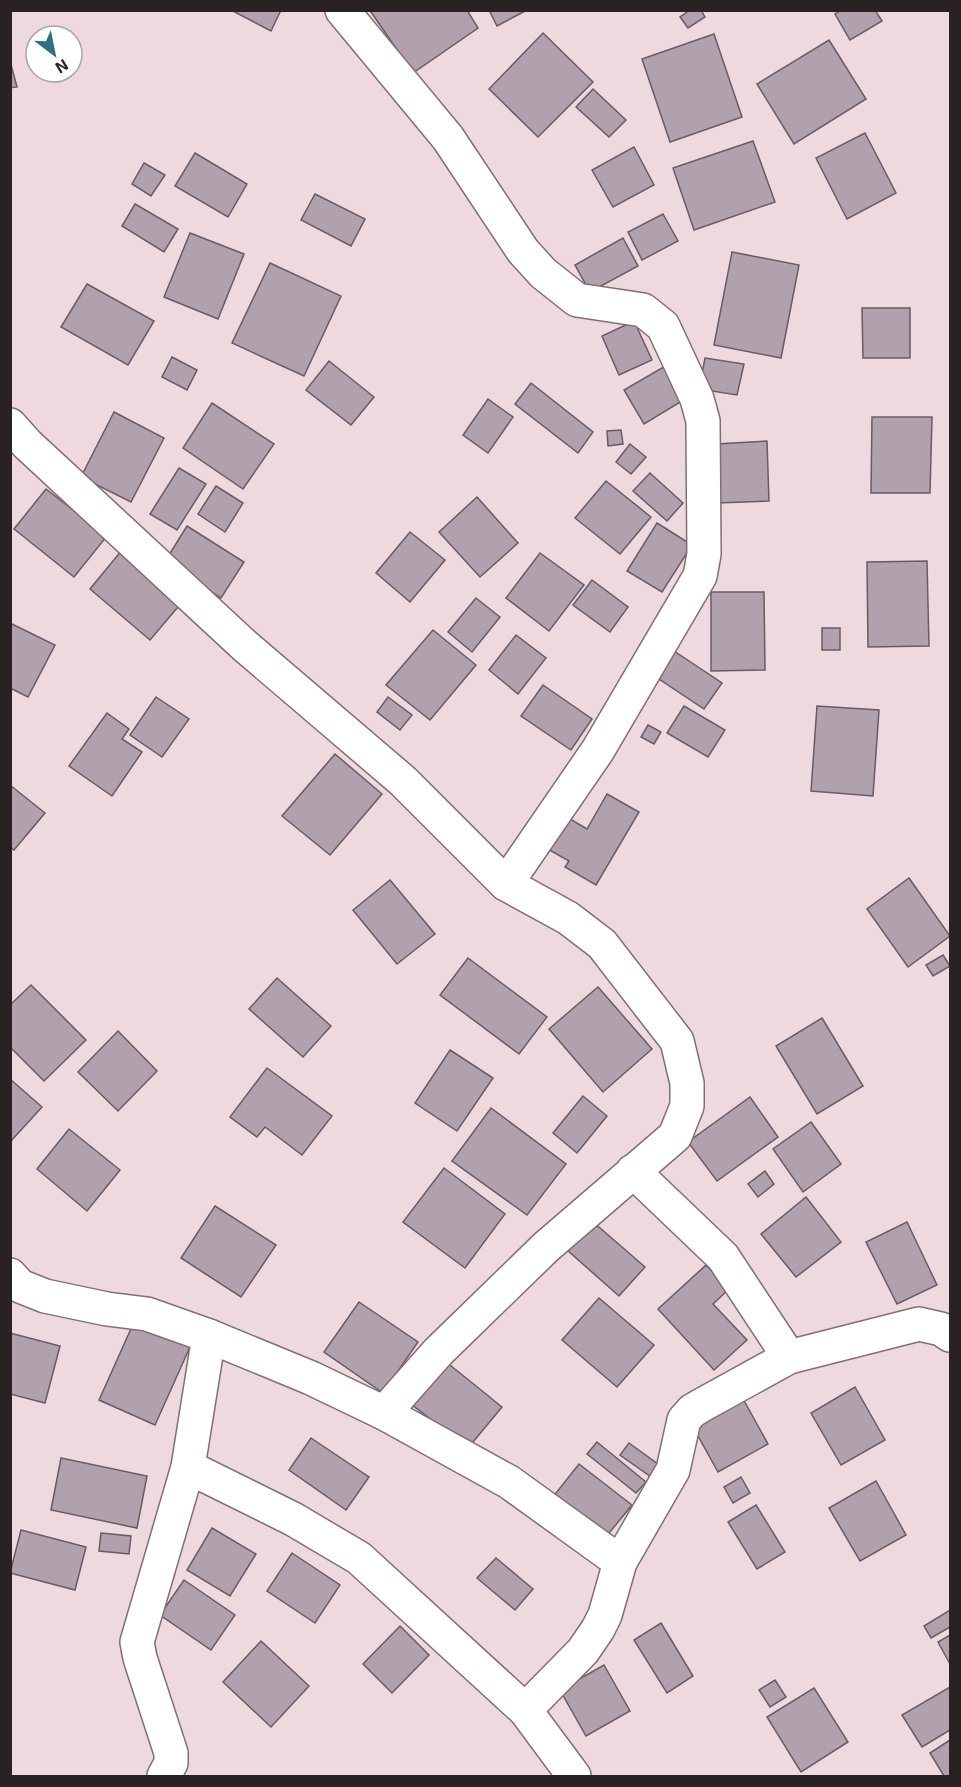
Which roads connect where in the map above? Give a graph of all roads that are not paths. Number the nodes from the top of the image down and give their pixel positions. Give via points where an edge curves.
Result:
1 (342, 10) edge
2 (10, 425) edge
3 (506, 884) junction
4 (633, 1171) junction
5 (10, 1275) edge
6 (951, 1335) edge
7 (209, 1336) junction
8 (789, 1357) junction
9 (384, 1413) junction
10 (188, 1467) junction
11 (620, 1562) junction
12 (525, 1710) junction
13 (164, 1776) edge
14 (574, 1776) edge

1 - 3 street via 448,138 523,251 543,273 577,300 643,310 663,326 697,399 703,421 704,554 700,576 598,750
2 - 3 street via 245,646 403,781
3 - 4 street via 568,918 602,944 677,1041 687,1083 687,1106 675,1136
4 - 8 street via 723,1257
4 - 9 street via 506,1285
5 - 7 street via 20,1286 45,1296 147,1314
6 - 8 street via 919,1324
7 - 9 street
7 - 10 street
8 - 11 street via 702,1405 684,1420 673,1470
9 - 11 street via 509,1482
10 - 12 street via 293,1519 359,1558
10 - 13 street via 137,1642 171,1753
11 - 12 street via 605,1615 584,1651
12 - 14 street

